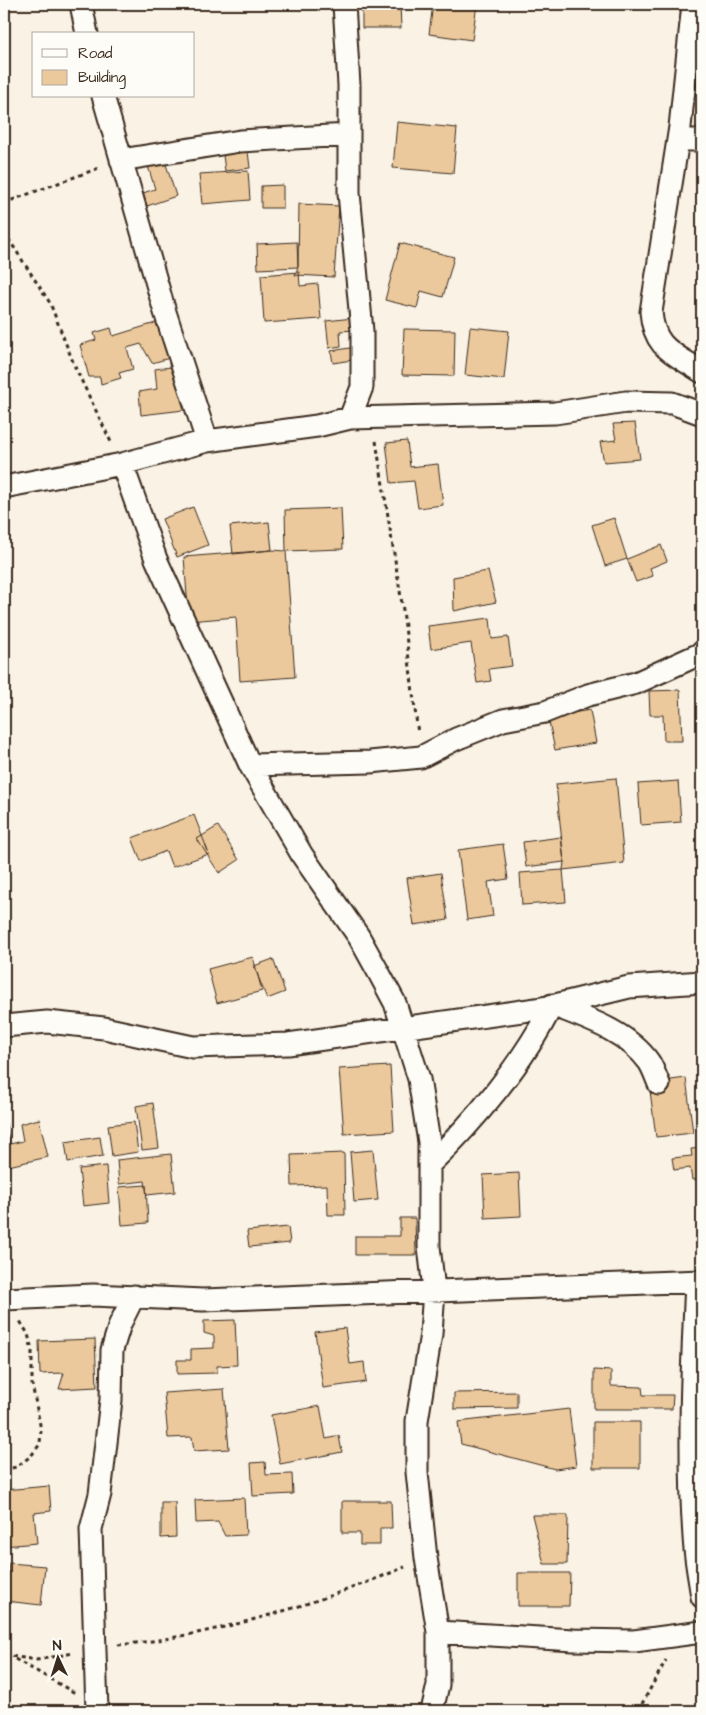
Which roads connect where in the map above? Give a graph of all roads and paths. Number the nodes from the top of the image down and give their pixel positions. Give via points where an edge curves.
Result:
1 (81, 4) edge
2 (344, 4) edge
3 (693, 4) edge
4 (87, 32) edge
5 (104, 98) edge
6 (349, 136) junction
7 (678, 140) junction
8 (702, 140) edge
9 (121, 160) junction
10 (4, 203) edge
11 (4, 232) edge
12 (702, 372) edge
13 (702, 414) edge
14 (350, 418) junction
15 (372, 418) junction
16 (208, 441) junction
17 (122, 464) junction
18 (4, 487) edge
19 (702, 653) edge
20 (421, 757) junction
21 (250, 765) junction
22 (702, 982) edge
23 (552, 1006) junction
24 (4, 1026) edge
25 (404, 1029) junction
26 (659, 1084) dead end
27 (429, 1165) junction
28 (699, 1281) edge
29 (434, 1290) junction
30 (134, 1296) junction
31 (5, 1299) edge
32 (4, 1470) edge
33 (426, 1558) junction
34 (702, 1597) edge
35 (438, 1632) junction
36 (702, 1632) edge
37 (680, 1635) junction
38 (94, 1647) junction
39 (4, 1655) edge
40 (12, 1658) junction
41 (97, 1705) edge
42 (432, 1711) edge
43 (638, 1711) edge

1 - 4 street
2 - 6 street
3 - 7 street
5 - 9 street
6 - 9 street via 240,141
6 - 14 street via 349,193 363,367 362,387
7 - 8 street
7 - 12 street via 653,299 652,326 656,338 666,348
9 - 10 path
9 - 16 street via 165,312
11 - 17 path via 50,303 75,367
13 - 15 street via 672,403 626,402 555,413
14 - 15 street
14 - 16 street via 317,426
15 - 20 path via 404,610
16 - 17 street
17 - 18 street
17 - 21 street via 156,559
19 - 20 street via 636,683 588,695 546,712 504,720
20 - 21 street via 370,762
21 - 25 street via 302,855 359,937 395,1003
22 - 23 street via 629,987
23 - 25 street
23 - 26 street via 599,1024 629,1042 650,1062
23 - 27 street via 540,1031 465,1131
24 - 25 street via 47,1022 104,1028 193,1047 288,1044
25 - 27 street via 419,1079 429,1142
27 - 29 street via 429,1246
28 - 29 street
28 - 34 street via 692,1385 692,1493
29 - 30 street via 203,1300
29 - 33 street via 431,1334 417,1420 417,1472
30 - 31 street
30 - 38 street via 112,1350 111,1400 100,1494 91,1529
31 - 32 path via 28,1334 32,1350 32,1384 42,1430 40,1444 31,1456 16,1467
33 - 35 street
33 - 38 path via 364,1584 278,1613 145,1642
35 - 37 street via 634,1641
35 - 42 street via 438,1685
36 - 37 street
37 - 43 path
38 - 40 path via 37,1660
38 - 41 street
39 - 40 path
40 - 41 path

